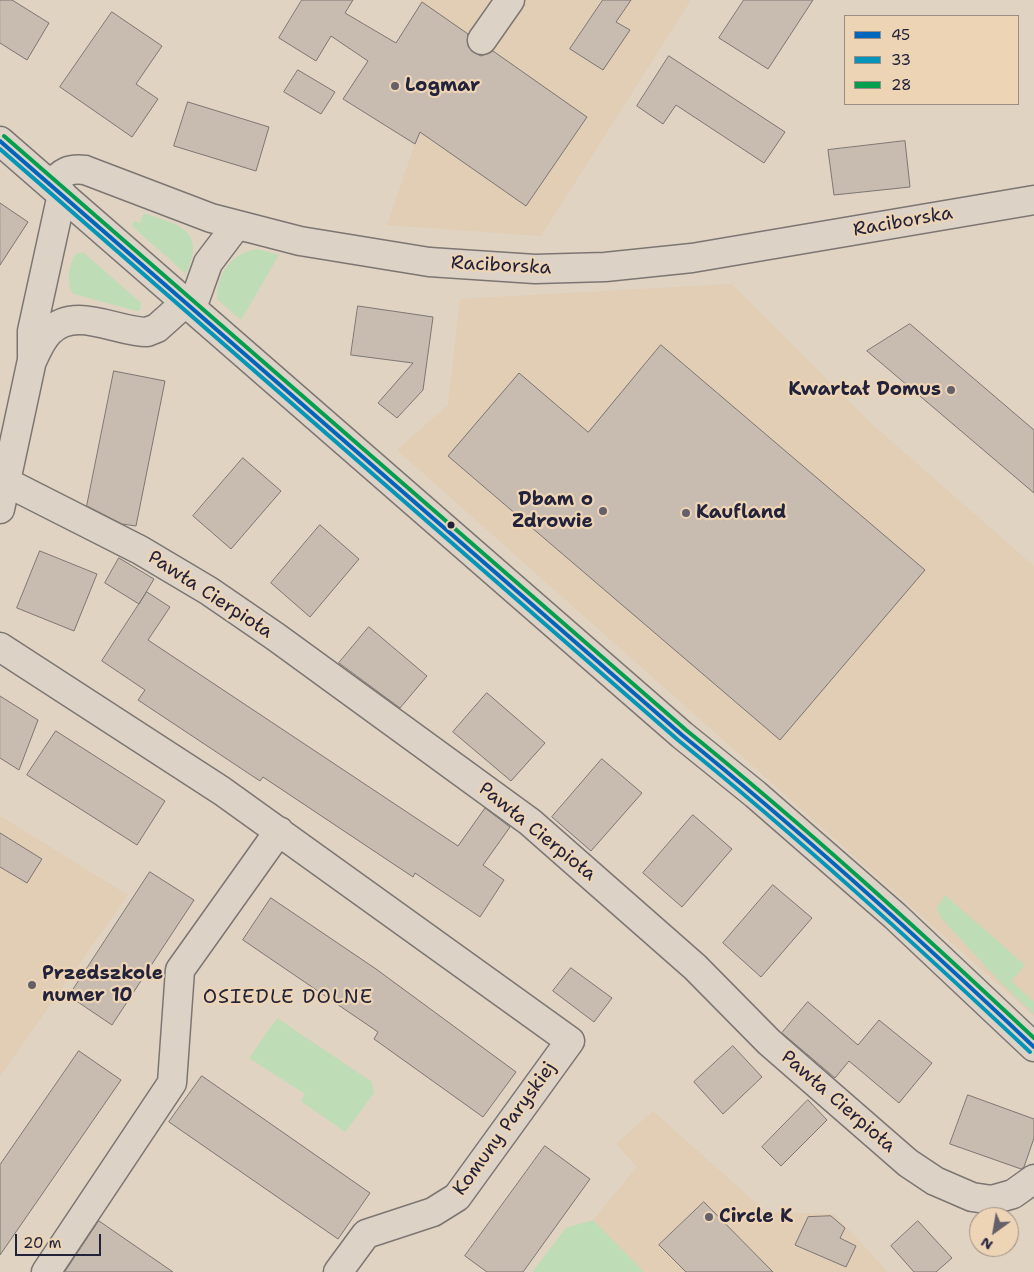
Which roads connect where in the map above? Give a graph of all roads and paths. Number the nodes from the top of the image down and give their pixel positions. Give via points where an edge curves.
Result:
1 (510, 0) edge
2 (482, 40) dead end
3 (0, 141) edge
4 (56, 190) junction
5 (1034, 200) edge
6 (236, 226) junction
7 (189, 305) junction
8 (32, 360) junction
9 (6, 482) junction
10 (0, 509) edge
11 (0, 647) edge
12 (279, 831) junction
13 (1034, 1047) edge
14 (1034, 1179) edge
15 (46, 1272) edge
16 (338, 1272) edge

1 - 2 street
3 - 4 street
4 - 6 street, Raciborska via 64,171 85,170 180,208
4 - 7 street
4 - 8 street via 32,331
5 - 6 street, Raciborska via 692,258 627,266 558,269 470,266 386,257
6 - 7 street via 208,263
7 - 8 street via 149,331 81,320 66,322 49,332
7 - 13 street via 682,735 895,916
8 - 9 street
9 - 10 street
9 - 14 street, Pawła Cierpioła via 140,550 209,591 530,822 695,968 770,1042 908,1163 935,1181 972,1197 992,1200 1013,1194
11 - 12 street
12 - 15 street via 180,970 172,1083
12 - 16 street, Komuny Paryskiej via 570,1041 457,1197 432,1212 366,1234

